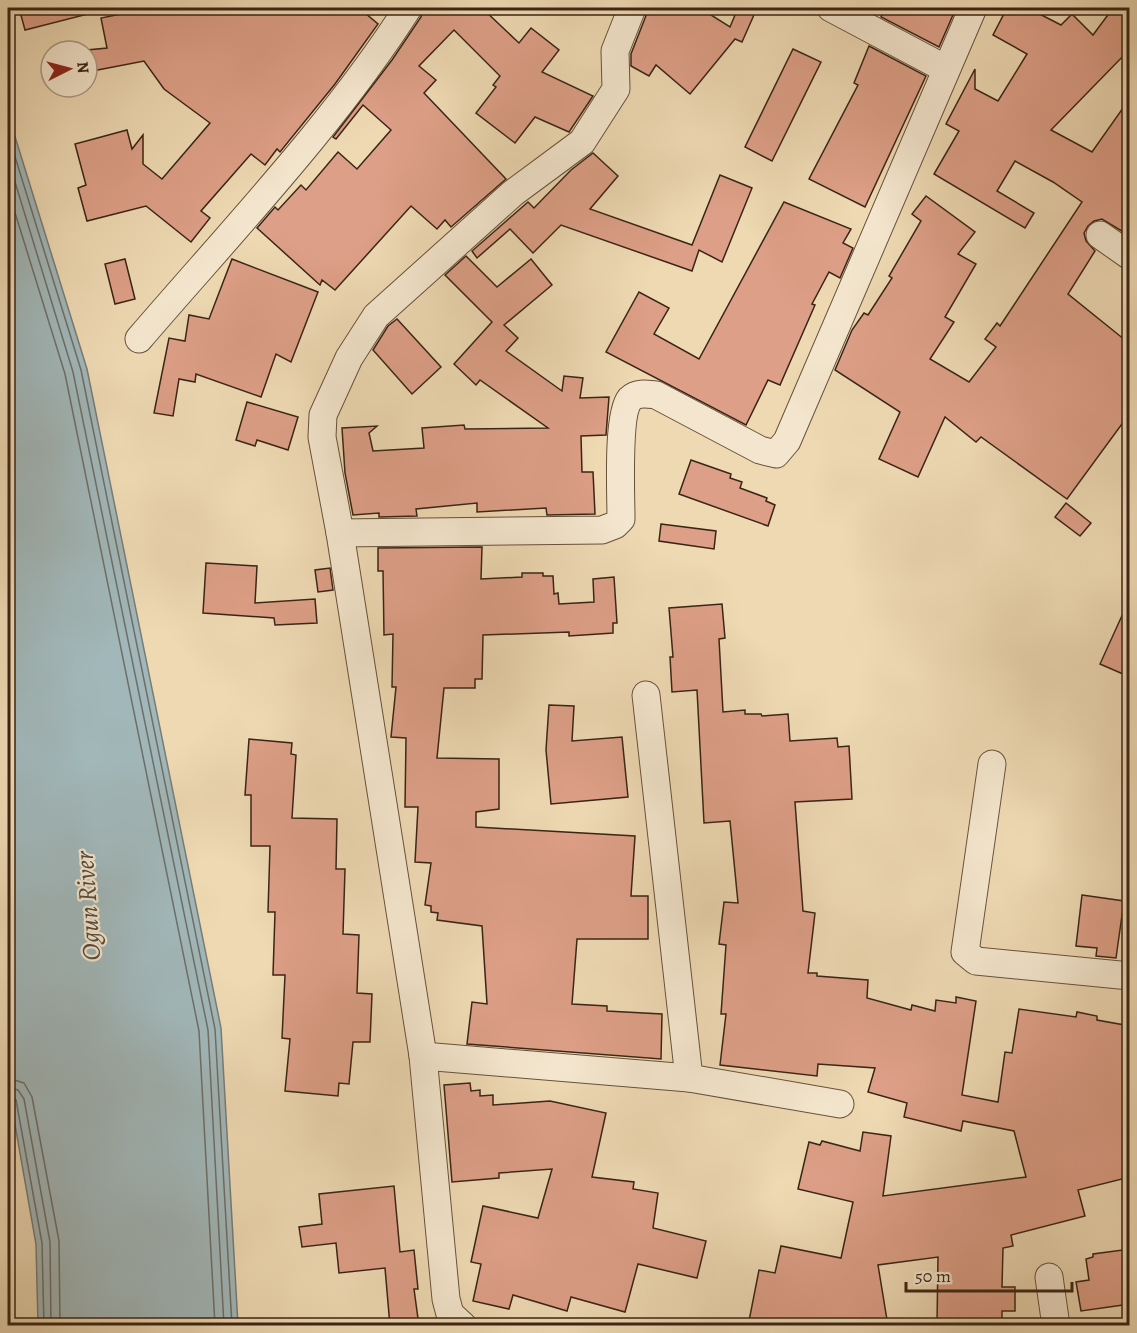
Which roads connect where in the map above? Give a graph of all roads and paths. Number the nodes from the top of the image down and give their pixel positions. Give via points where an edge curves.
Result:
1 (408, 8) edge
2 (632, 8) edge
3 (973, 8) edge
4 (837, 9) edge
5 (946, 69) junction
6 (1100, 235) dead end
7 (1130, 256) edge
8 (139, 339) dead end
9 (340, 533) junction
10 (646, 695) dead end
11 (992, 764) dead end
12 (1130, 976) edge
13 (423, 1056) junction
14 (689, 1078) junction
15 (840, 1104) dead end
16 (1049, 1276) dead end
17 (463, 1326) edge
18 (1056, 1326) edge

1 - 8 street via 386,43 316,131
2 - 9 street via 615,51 616,89 582,142 513,193 376,316 349,358 323,415 322,437
3 - 5 street
4 - 5 street
5 - 9 street via 787,441 776,454 760,450 656,394 640,393 629,400 622,418 621,519 615,525 602,530
6 - 7 street
9 - 13 street
10 - 14 street
11 - 12 street via 965,952 976,960
13 - 14 street
13 - 17 street via 446,1299 450,1314
14 - 15 street
16 - 18 street

